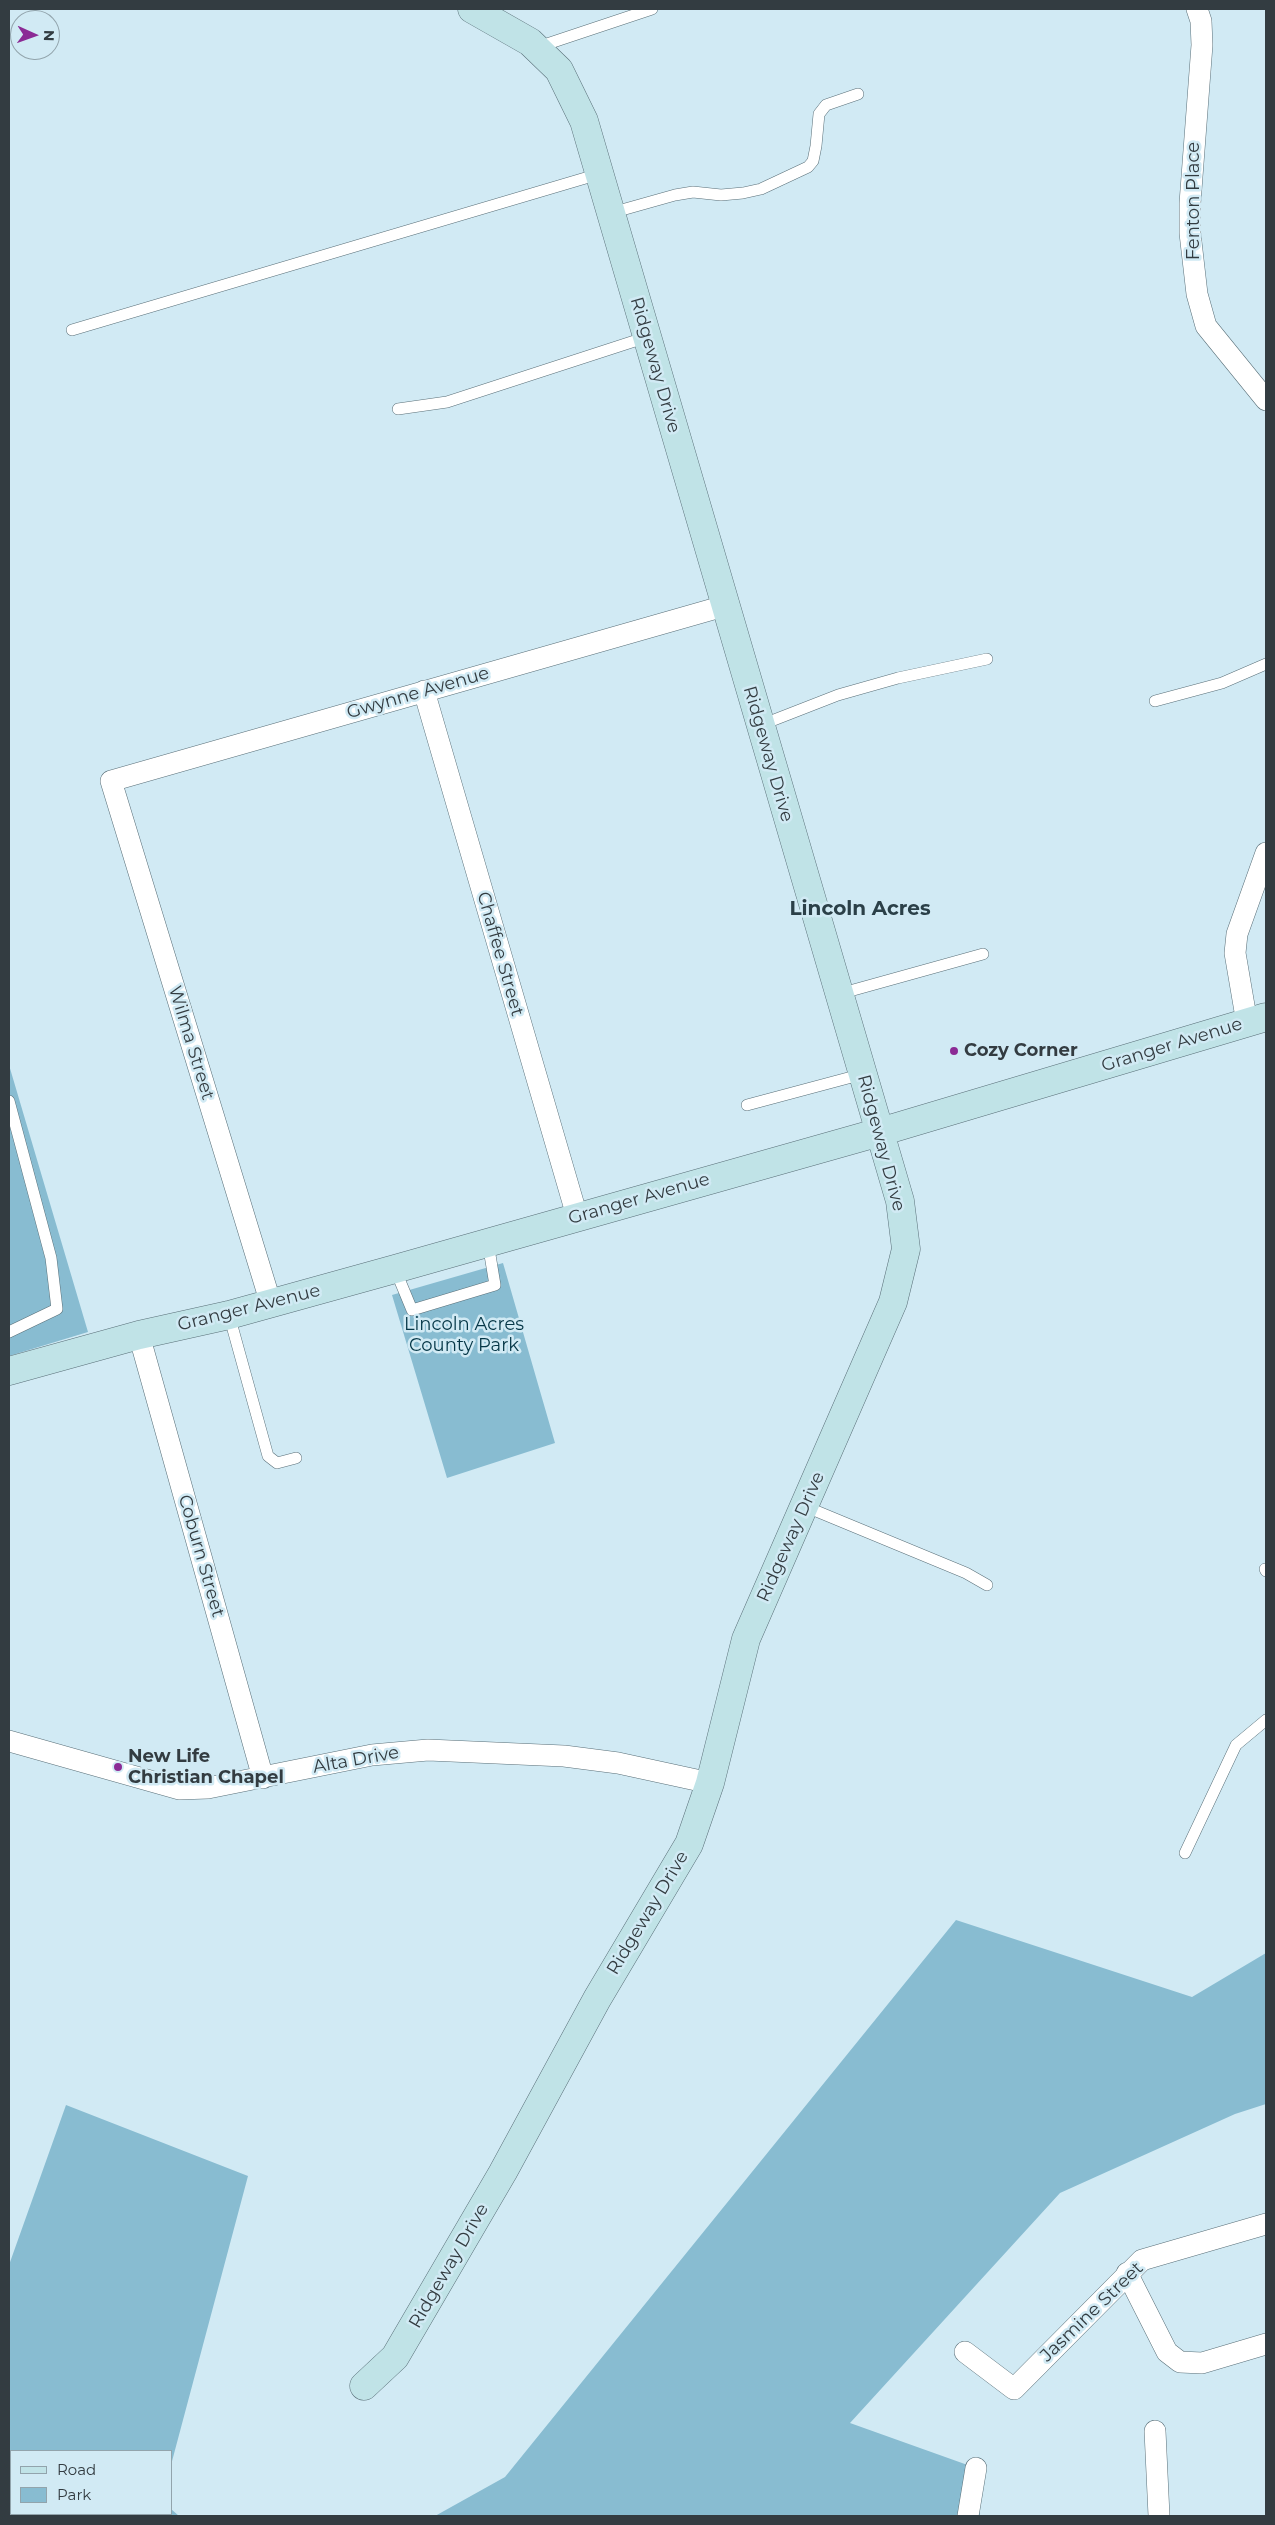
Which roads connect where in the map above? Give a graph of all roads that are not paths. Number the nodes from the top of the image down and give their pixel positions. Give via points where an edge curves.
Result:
1 (472, 9) edge
2 (652, 9) edge
3 (1197, 9) edge
4 (536, 48) junction
5 (858, 94) dead end
6 (599, 174) junction
7 (611, 213) junction
8 (72, 330) dead end
9 (647, 337) junction
10 (1266, 400) edge
11 (398, 409) dead end
12 (724, 606) junction
13 (987, 659) dead end
14 (1266, 664) edge
15 (424, 691) junction
16 (1155, 701) dead end
17 (760, 726) junction
18 (111, 781) joint
19 (1266, 853) edge
20 (983, 954) dead end
21 (839, 994) junction
22 (1256, 1020) edge
23 (863, 1074) junction
24 (9, 1101) edge
25 (747, 1105) dead end
26 (880, 1132) junction
27 (576, 1216) junction
28 (488, 1243) junction
29 (394, 1270) junction
30 (271, 1304) junction
31 (229, 1315) junction
32 (9, 1332) edge
33 (138, 1335) junction
34 (9, 1371) edge
35 (296, 1458) dead end
36 (804, 1506) junction
37 (987, 1585) dead end
38 (1266, 1720) edge
39 (9, 1741) edge
40 (263, 1778) junction
41 (710, 1783) junction
42 (1185, 1853) dead end
43 (1266, 2224) edge
44 (1127, 2273) junction
45 (1266, 2344) edge
46 (965, 2352) dead end
47 (364, 2386) dead end
48 (1155, 2431) dead end
49 (976, 2468) dead end
50 (968, 2516) edge
51 (1159, 2516) edge

1 - 4 street, Ridgeway Drive
2 - 4 lane
3 - 10 street, Fenton Place via 1202,32 1190,204 1196,294 1206,326
4 - 6 street, Ridgeway Drive via 559,70 584,121
5 - 7 lane via 826,105 819,114 816,146 808,167 761,189 721,195 675,194
6 - 7 street, Ridgeway Drive
6 - 8 lane
7 - 9 street, Ridgeway Drive
9 - 11 lane via 447,402
9 - 12 street, Ridgeway Drive
12 - 15 street, Gwynne Avenue
12 - 17 street, Ridgeway Drive
13 - 17 lane via 838,695
14 - 16 lane via 1222,683
15 - 18 street, Gwynne Avenue
15 - 27 street, Chaffee Street
17 - 21 street, Ridgeway Drive
18 - 30 street, Wilma Street
19 - 22 street via 1237,934 1235,953
20 - 21 lane
21 - 23 street, Ridgeway Drive
22 - 26 street, Granger Avenue
23 - 25 lane
23 - 26 street, Ridgeway Drive
24 - 32 lane via 51,1258 57,1309
26 - 27 street, Granger Avenue
26 - 36 street, Ridgeway Drive via 900,1201 906,1250 893,1302
27 - 28 street, Granger Avenue
28 - 29 street, Granger Avenue
28 - 29 lane via 495,1285 412,1310
29 - 30 street, Granger Avenue
30 - 31 street, Granger Avenue
31 - 33 street, Granger Avenue
31 - 35 lane via 268,1456 276,1463
33 - 34 street, Granger Avenue
33 - 40 street, Coburn Street
36 - 37 lane via 966,1573
36 - 41 street, Ridgeway Drive via 746,1640
38 - 42 lane via 1236,1745
39 - 40 street, Alta Drive via 179,1789 208,1788
40 - 41 street, Alta Drive via 372,1755 428,1750 564,1756 618,1763
41 - 47 street, Ridgeway Drive via 689,1844 588,2014 503,2172 395,2357
43 - 44 street, Jasmine Street via 1142,2260
44 - 45 street via 1167,2352 1180,2362 1202,2363
44 - 46 street, Jasmine Street via 1014,2389
48 - 51 street
49 - 50 street

